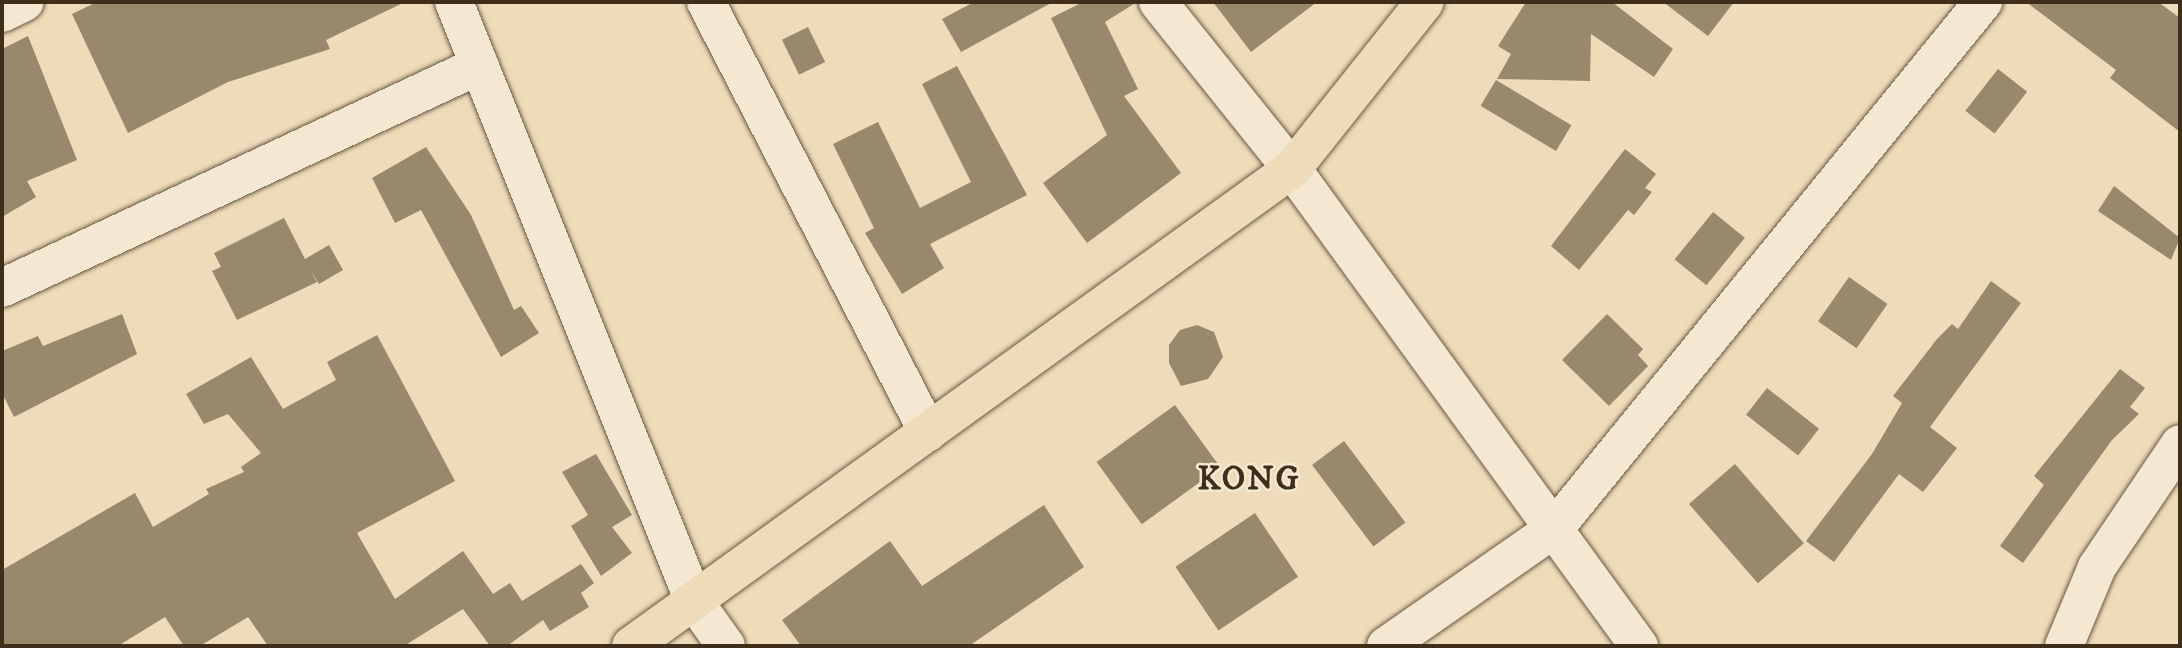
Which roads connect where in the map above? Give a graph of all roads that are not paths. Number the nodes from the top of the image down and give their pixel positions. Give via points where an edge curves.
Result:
1 (24, 2) edge
2 (454, 2) edge
3 (706, 2) edge
4 (1158, 2) edge
5 (1425, 2) edge
6 (1983, 2) edge
7 (2, 13) edge
8 (480, 65) junction
9 (1292, 169) junction
10 (2, 288) edge
11 (928, 432) junction
12 (2180, 444) edge
13 (1554, 530) junction
14 (694, 601) junction
15 (631, 646) edge
16 (726, 646) edge
17 (1386, 646) edge
18 (1639, 646) edge
19 (2064, 646) edge

1 - 7 street
2 - 8 street
3 - 11 street
4 - 9 street
5 - 9 main road
6 - 13 street
8 - 10 street
8 - 14 street
9 - 11 main road
9 - 13 street
11 - 14 main road
12 - 19 street via 2098,567
13 - 17 street
13 - 18 street
14 - 15 main road
14 - 16 street

